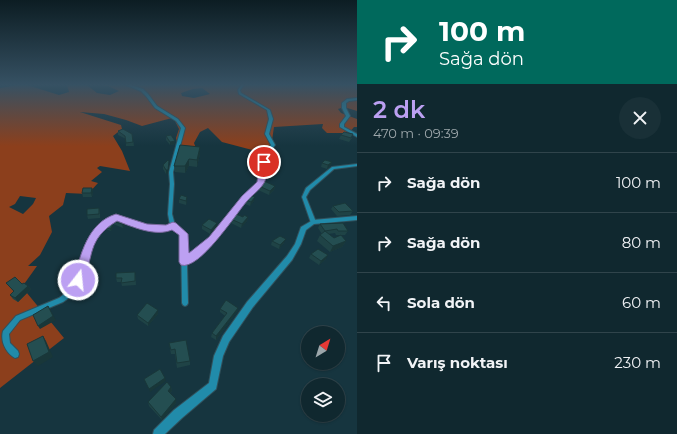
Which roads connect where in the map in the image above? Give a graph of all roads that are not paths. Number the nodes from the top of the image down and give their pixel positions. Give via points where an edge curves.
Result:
1 (155, 105) edge
2 (260, 105) edge
3 (344, 105) edge
4 (357, 136) edge
5 (357, 165) edge
6 (357, 218) edge
7 (313, 222) junction
8 (173, 226) junction
9 (184, 262) junction
10 (185, 302) dead end
11 (15, 354) dead end
12 (158, 434) edge

1 - 8 street via 177,120 183,128 171,172 170,214
2 - 9 street via 268,110 271,119 267,134 273,145 267,153 262,180 212,240
3 - 4 street via 348,116 342,127
5 - 7 street via 333,168 308,189 304,197
6 - 7 street
7 - 12 street via 303,229 291,257 245,313 222,347 213,386
8 - 9 street via 184,234
8 - 11 street via 147,228 116,217 105,224 90,241 74,291 61,300 18,318 5,333 7,345
9 - 10 street

